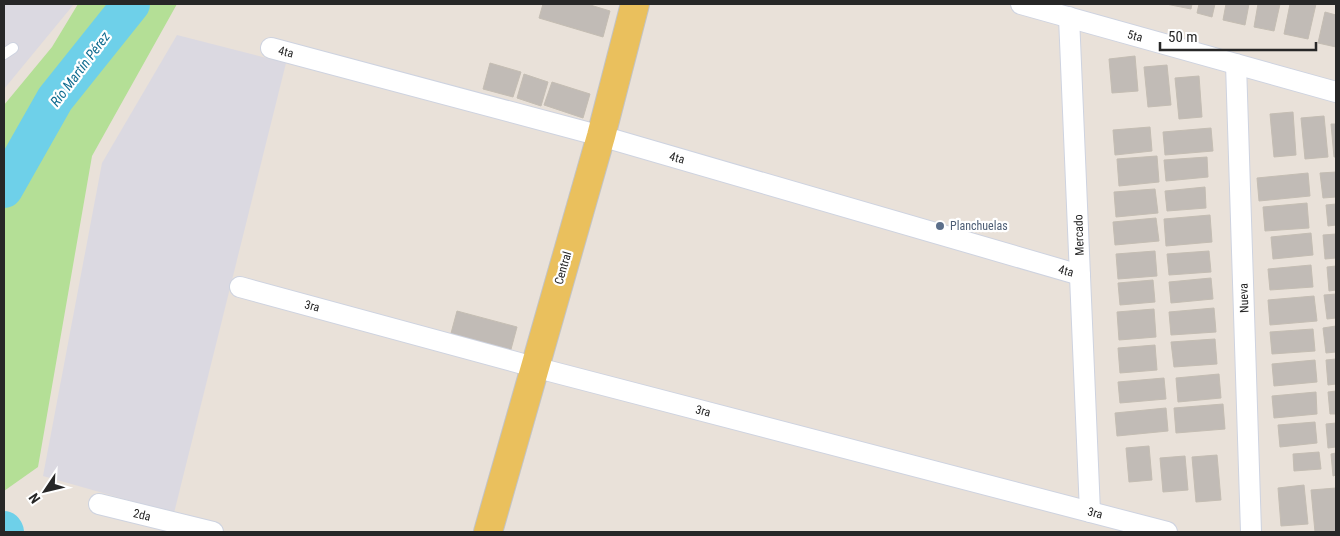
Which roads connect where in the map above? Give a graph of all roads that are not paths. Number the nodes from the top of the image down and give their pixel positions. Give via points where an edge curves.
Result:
1 (635, 4) edge
2 (1021, 4) edge
3 (1069, 18) junction
4 (13, 48) dead end
5 (271, 48) dead end
6 (4, 54) edge
7 (1236, 64) junction
8 (1336, 92) edge
9 (601, 136) junction
10 (1080, 275) junction
11 (240, 287) dead end
12 (534, 367) junction
13 (99, 504) dead end
14 (1090, 512) junction
15 (1133, 528) edge
16 (213, 532) edge
17 (488, 532) edge
18 (1167, 532) edge
19 (1251, 532) edge

1 - 9 main road, Central
2 - 3 street, 5ta
3 - 7 street, 5ta
3 - 10 street, Mercado
4 - 6 lane
5 - 9 street, 4ta
7 - 8 street, 5ta
7 - 19 street, Nueva
9 - 10 street, 4ta
9 - 12 main road, Central
10 - 14 street, Mercado
11 - 12 street, 3ra
12 - 14 street, 3ra
12 - 17 main road, Central
13 - 16 street, 2da
14 - 15 street, 3ra
15 - 18 street, 3ra

